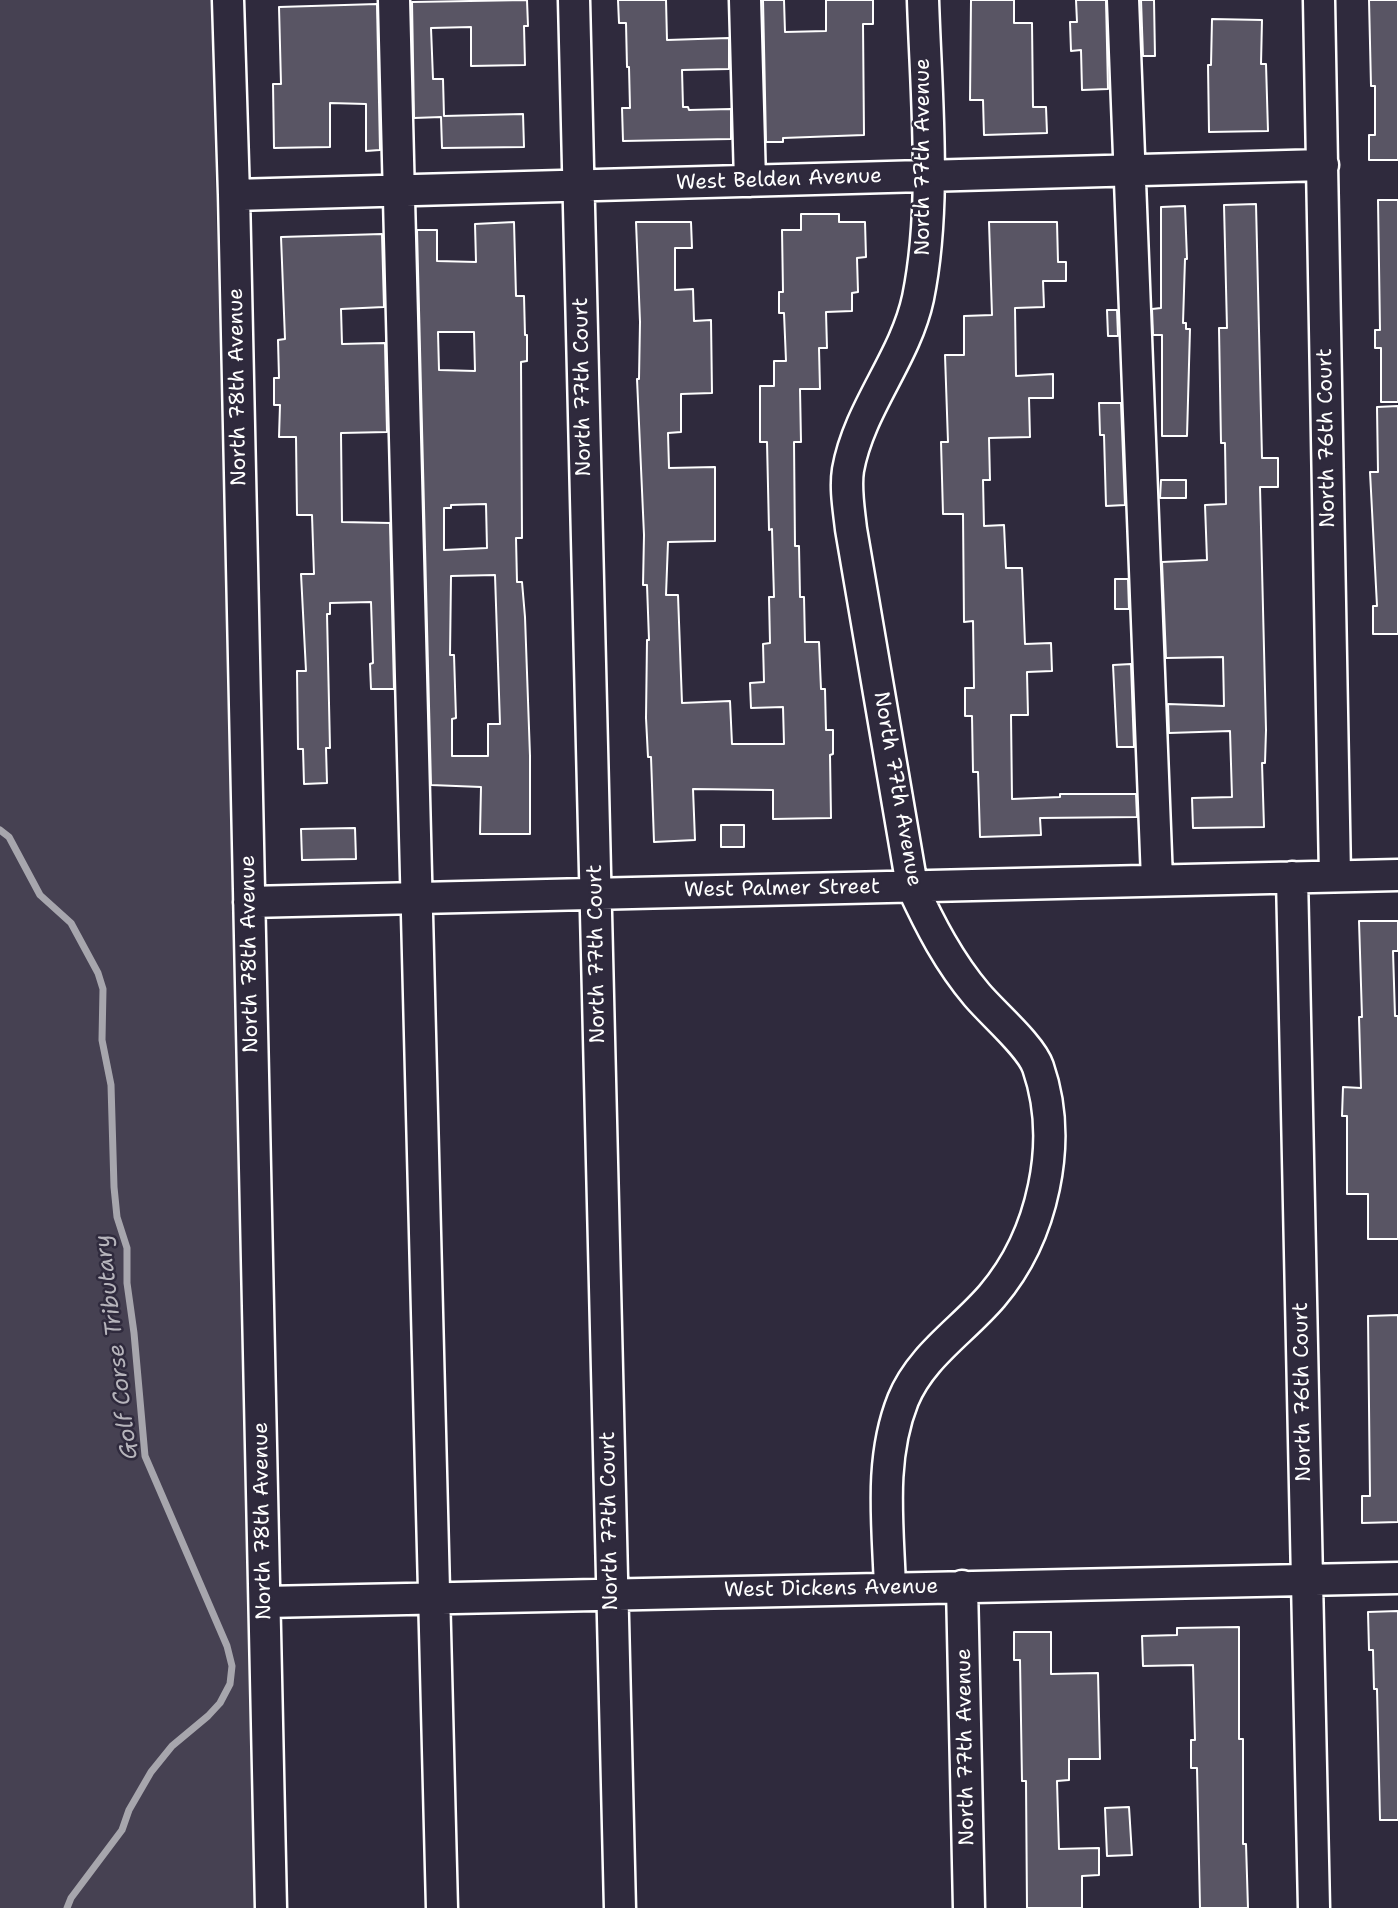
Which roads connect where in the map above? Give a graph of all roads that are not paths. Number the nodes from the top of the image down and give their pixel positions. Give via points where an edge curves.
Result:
1 (228, 0) edge
2 (394, 0) edge
3 (574, 0) edge
4 (745, 0) edge
5 (923, 0) edge
6 (1123, 0) edge
7 (1320, 0) edge
8 (1323, 164) junction
9 (1130, 168) junction
10 (928, 175) junction
11 (750, 181) junction
12 (579, 187) junction
13 (399, 191) junction
14 (234, 195) junction
15 (1398, 874) edge
16 (1335, 876) junction
17 (1292, 877) junction
18 (1157, 880) junction
19 (912, 886) junction
20 (596, 894) junction
21 (416, 898) junction
22 (249, 902) junction
23 (1398, 1578) edge
24 (1307, 1580) junction
25 (962, 1586) junction
26 (890, 1588) junction
27 (612, 1594) junction
28 (434, 1598) junction
29 (265, 1602) junction
30 (271, 1908) edge
31 (442, 1908) edge
32 (620, 1908) edge
33 (970, 1908) edge
34 (1314, 1908) edge

1 - 14 street, North 78th Avenue
2 - 13 street
3 - 12 street, North 77th Court
4 - 11 street
5 - 10 street, North 77th Avenue
6 - 9 street
7 - 8 street, North 76th Court
8 - 9 street, West Belden Avenue
8 - 16 street, North 76th Court
9 - 10 street, West Belden Avenue
9 - 18 street
10 - 11 street, West Belden Avenue
10 - 19 street, North 77th Avenue via 926,246 912,325 875,393 848,470 847,492
11 - 12 street, West Belden Avenue
12 - 13 street, West Belden Avenue
12 - 20 street, North 77th Court
13 - 14 street, West Belden Avenue
13 - 21 street
14 - 22 street, North 78th Avenue
15 - 16 street, West Palmer Street
16 - 17 street, West Palmer Street
17 - 18 street, West Palmer Street
17 - 24 street, North 76th Court
18 - 19 street, West Palmer Street
19 - 20 street, West Palmer Street
19 - 26 street, North 77th Avenue via 930,925 976,994 1037,1063 1049,1126 1046,1174 1033,1228 1016,1264 921,1367 904,1398 891,1437 886,1477
20 - 21 street, West Palmer Street
20 - 27 street, North 77th Court
21 - 22 street, West Palmer Street
21 - 28 street
22 - 29 street, North 78th Avenue
23 - 24 street, West Dickens Avenue
24 - 25 street, West Dickens Avenue
24 - 34 street, North 76th Court
25 - 26 street, West Dickens Avenue
25 - 33 street, North 77th Avenue
26 - 27 street, West Dickens Avenue
27 - 28 street, West Dickens Avenue
27 - 32 street, North 77th Court
28 - 29 street, West Dickens Avenue
28 - 31 street
29 - 30 street, North 78th Avenue

